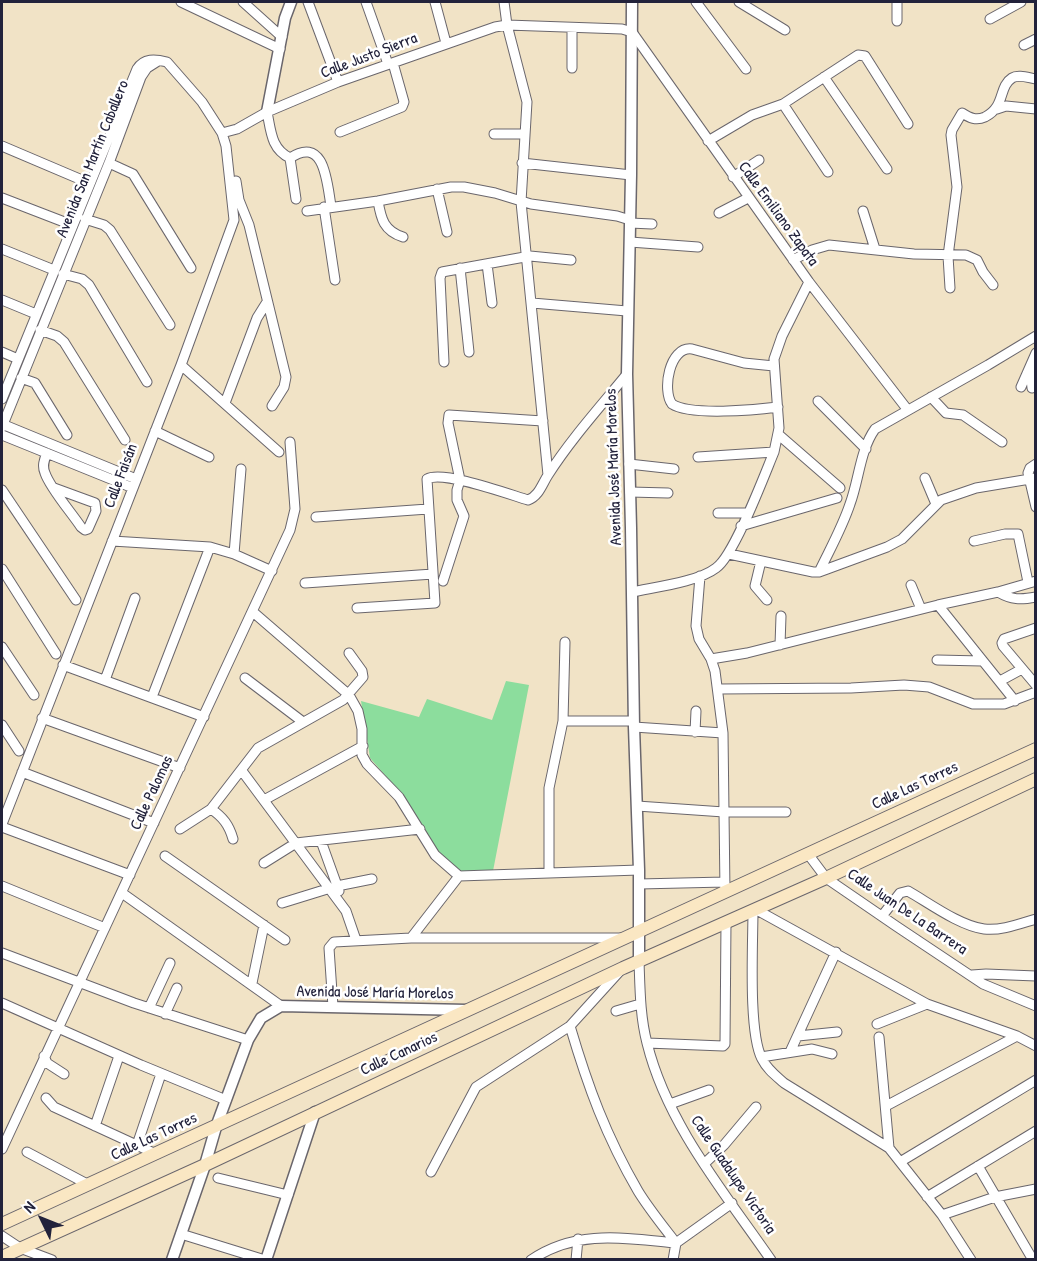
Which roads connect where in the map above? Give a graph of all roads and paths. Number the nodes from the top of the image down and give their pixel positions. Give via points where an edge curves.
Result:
1 (181, 2) edge
2 (243, 2) edge
3 (308, 2) edge
4 (366, 2) edge
5 (435, 2) edge
6 (504, 2) edge
7 (696, 2) edge
8 (739, 2) edge
9 (897, 2) edge
10 (1021, 2) edge
11 (290, 3) edge
12 (635, 4) edge
13 (990, 19) dead end
14 (897, 21) dead end
15 (507, 25) junction
16 (572, 28) junction
17 (785, 30) dead end
18 (632, 32) junction
19 (282, 37) junction
20 (1035, 39) edge
21 (446, 43) junction
22 (1024, 45) dead end
23 (280, 49) junction
24 (158, 61) junction
25 (390, 63) junction
26 (572, 68) dead end
27 (746, 69) dead end
28 (824, 77) junction
29 (1035, 79) edge
30 (338, 82) junction
31 (783, 104) junction
32 (997, 109) junction
33 (1035, 110) edge
34 (267, 112) junction
35 (908, 124) dead end
36 (340, 132) dead end
37 (222, 133) junction
38 (494, 134) dead end
39 (524, 134) junction
40 (708, 141) junction
41 (2, 146) edge
42 (226, 146) junction
43 (290, 158) junction
44 (759, 160) dead end
45 (109, 163) junction
46 (522, 163) junction
47 (887, 169) dead end
48 (828, 171) dead end
49 (631, 175) junction
50 (733, 177) junction
51 (89, 183) junction
52 (437, 189) junction
53 (2, 198) edge
54 (748, 198) junction
55 (296, 199) dead end
56 (378, 201) junction
57 (521, 202) junction
58 (327, 207) junction
59 (308, 211) dead end
60 (863, 211) dead end
61 (719, 213) dead end
62 (85, 219) junction
63 (630, 221) junction
64 (652, 224) dead end
65 (72, 225) junction
66 (447, 232) dead end
67 (403, 237) dead end
68 (630, 242) junction
69 (698, 247) dead end
70 (2, 249) edge
71 (875, 249) junction
72 (948, 256) junction
73 (526, 257) junction
74 (571, 260) dead end
75 (793, 260) junction
76 (487, 264) junction
77 (191, 268) dead end
78 (460, 268) junction
79 (59, 272) junction
80 (335, 280) dead end
81 (809, 282) junction
82 (993, 285) dead end
83 (950, 288) dead end
84 (2, 300) edge
85 (267, 302) junction
86 (492, 303) dead end
87 (532, 303) junction
88 (627, 311) junction
89 (36, 314) junction
90 (170, 325) dead end
91 (40, 330) junction
92 (1035, 336) edge
93 (2, 352) edge
94 (469, 352) dead end
95 (1035, 353) edge
96 (18, 359) junction
97 (444, 362) dead end
98 (181, 365) junction
99 (774, 366) junction
100 (1030, 367) junction
101 (627, 374) junction
102 (21, 378) junction
103 (147, 382) dead end
104 (1022, 387) dead end
105 (1032, 388) dead end
106 (931, 397) junction
107 (2, 399) edge
108 (818, 401) dead end
109 (225, 402) junction
110 (272, 406) dead end
111 (778, 407) junction
112 (907, 410) junction
113 (543, 421) junction
114 (2, 425) edge
115 (155, 431) junction
116 (2, 435) edge
117 (67, 435) dead end
118 (779, 435) junction
119 (125, 440) dead end
120 (290, 442) dead end
121 (1002, 442) dead end
122 (866, 449) junction
123 (279, 452) dead end
124 (774, 452) junction
125 (47, 453) junction
126 (209, 457) dead end
127 (698, 457) dead end
128 (628, 464) junction
129 (241, 469) dead end
130 (674, 469) dead end
131 (1032, 472) edge
132 (548, 475) junction
133 (925, 478) dead end
134 (460, 480) junction
135 (134, 483) junction
136 (54, 488) junction
137 (840, 488) dead end
138 (2, 490) edge
139 (630, 492) junction
140 (668, 494) dead end
141 (837, 498) dead end
142 (936, 504) junction
143 (1035, 507) edge
144 (428, 509) junction
145 (718, 513) dead end
146 (747, 513) junction
147 (316, 517) dead end
148 (741, 526) junction
149 (112, 541) junction
150 (974, 541) dead end
151 (210, 547) junction
152 (829, 550) junction
153 (234, 554) junction
154 (729, 554) junction
155 (761, 561) junction
156 (849, 561) junction
157 (2, 569) edge
158 (272, 571) junction
159 (819, 572) junction
160 (433, 574) junction
161 (700, 576) junction
162 (443, 581) dead end
163 (1032, 582) edge
164 (305, 583) dead end
165 (910, 585) dead end
166 (632, 592) junction
167 (998, 592) junction
168 (135, 597) dead end
169 (1035, 597) edge
170 (76, 600) dead end
171 (767, 600) dead end
172 (938, 605) junction
173 (357, 608) dead end
174 (921, 609) junction
175 (253, 612) junction
176 (781, 616) dead end
177 (1035, 628) edge
178 (565, 642) dead end
179 (780, 645) junction
180 (2, 647) edge
181 (349, 653) dead end
182 (56, 654) dead end
183 (711, 659) junction
184 (937, 660) dead end
185 (982, 661) junction
186 (63, 665) junction
187 (1022, 669) junction
188 (244, 678) dead end
189 (105, 680) junction
190 (1000, 681) junction
191 (1035, 684) edge
192 (719, 689) junction
193 (1035, 692) edge
194 (34, 695) dead end
195 (349, 695) junction
196 (152, 697) junction
197 (1015, 701) junction
198 (696, 711) dead end
199 (204, 717) junction
200 (42, 718) junction
201 (563, 721) junction
202 (303, 722) junction
203 (634, 724) junction
204 (2, 725) edge
205 (695, 732) junction
206 (723, 733) junction
207 (363, 746) junction
208 (1035, 749) edge
209 (19, 751) dead end
210 (180, 768) junction
211 (242, 771) junction
212 (22, 772) junction
213 (1035, 779) edge
214 (264, 800) junction
215 (637, 806) junction
216 (211, 808) junction
217 (724, 812) junction
218 (786, 812) dead end
219 (154, 823) junction
220 (2, 825) edge
221 (180, 829) dead end
222 (420, 829) junction
223 (233, 839) dead end
224 (321, 841) junction
225 (296, 843) junction
226 (808, 855) junction
227 (165, 856) dead end
228 (264, 863) dead end
229 (639, 870) junction
230 (549, 873) junction
231 (130, 874) junction
232 (459, 876) junction
233 (826, 878) junction
234 (372, 879) dead end
235 (639, 884) junction
236 (2, 886) edge
237 (333, 887) junction
238 (725, 887) junction
239 (122, 892) junction
240 (282, 903) dead end
241 (754, 910) junction
242 (882, 916) junction
243 (1035, 919) edge
244 (726, 922) junction
245 (264, 926) junction
246 (105, 928) junction
247 (639, 932) junction
248 (411, 938) junction
249 (625, 938) junction
250 (285, 940) dead end
251 (356, 940) junction
252 (836, 952) junction
253 (2, 953) edge
254 (639, 961) junction
255 (170, 963) dead end
256 (623, 968) junction
257 (972, 975) junction
258 (1035, 976) edge
259 (78, 982) junction
260 (252, 984) junction
261 (177, 988) dead end
262 (2, 1004) edge
263 (640, 1004) junction
264 (927, 1004) junction
265 (281, 1006) junction
266 (333, 1006) junction
267 (1035, 1006) edge
268 (149, 1008) junction
269 (470, 1010) junction
270 (616, 1011) dead end
271 (165, 1014) junction
272 (878, 1024) dead end
273 (570, 1026) junction
274 (57, 1029) junction
275 (837, 1032) dead end
276 (798, 1036) junction
277 (1017, 1036) junction
278 (879, 1037) dead end
279 (248, 1040) junction
280 (647, 1043) junction
281 (1035, 1046) edge
282 (790, 1052) junction
283 (832, 1054) dead end
284 (44, 1056) junction
285 (119, 1056) junction
286 (761, 1057) junction
287 (64, 1074) dead end
288 (161, 1074) junction
289 (319, 1079) joint
290 (1035, 1080) edge
291 (709, 1090) dead end
292 (46, 1098) dead end
293 (226, 1100) junction
294 (670, 1104) junction
295 (886, 1106) junction
296 (756, 1107) dead end
297 (315, 1112) junction
298 (5, 1126) edge
299 (95, 1126) junction
300 (216, 1127) junction
301 (1035, 1131) edge
302 (137, 1145) junction
303 (889, 1148) junction
304 (2, 1149) edge
305 (27, 1152) dead end
306 (156, 1154) junction
307 (900, 1162) junction
308 (704, 1164) junction
309 (205, 1165) junction
310 (978, 1166) junction
311 (431, 1172) dead end
312 (218, 1178) dead end
313 (89, 1185) junction
314 (1035, 1189) edge
315 (288, 1195) junction
316 (927, 1197) junction
317 (995, 1197) junction
318 (732, 1203) junction
319 (942, 1215) junction
320 (2, 1224) edge
321 (181, 1234) junction
322 (2, 1236) edge
323 (578, 1239) junction
324 (676, 1243) junction
325 (16, 1253) edge
326 (2, 1257) edge
327 (52, 1260) edge
328 (172, 1260) edge
329 (266, 1260) edge
330 (531, 1260) edge
331 (576, 1260) edge
332 (673, 1260) edge
333 (771, 1260) edge
334 (971, 1260) edge
335 (1033, 1260) edge

1 - 23 street
2 - 19 street
3 - 30 street
4 - 25 street
5 - 21 street
6 - 15 street
7 - 27 street
8 - 17 street
9 - 14 street
10 - 13 street
11 - 19 street
12 - 18 street, Avenida José María Morelos
15 - 16 street, Calle Justo Sierra
15 - 21 street, Calle Justo Sierra
15 - 39 street via 526,95
16 - 18 street, Calle Justo Sierra
16 - 26 street
18 - 40 street, Calle Emiliano Zapata
18 - 49 street, Avenida José María Morelos
19 - 23 street
20 - 22 street
21 - 25 street, Calle Justo Sierra
23 - 34 street
24 - 37 street via 170,64
24 - 45 street, Avenida San Martín Caballero via 141,77
24 - 51 street, Avenida San Martín Caballero via 147,60 137,69
25 - 30 street, Calle Justo Sierra
25 - 36 street via 404,102 402,107
28 - 31 street
28 - 35 street via 858,55 865,56
28 - 47 street
29 - 32 street via 1012,78
30 - 34 street, Calle Justo Sierra
31 - 40 street via 752,115
31 - 48 street
32 - 33 street via 1006,106
32 - 72 street via 974,119 962,113 952,130 957,187
34 - 37 street, Calle Justo Sierra
34 - 43 street via 274,145
37 - 42 street, Calle Faisán
38 - 39 street
39 - 46 street
40 - 50 street, Calle Emiliano Zapata
41 - 51 street
42 - 85 street
42 - 98 street, Calle Faisán via 234,220
43 - 55 street
43 - 58 street via 310,152 319,158 326,176
44 - 50 street
45 - 62 street, Avenida San Martín Caballero
45 - 77 street via 132,174
46 - 49 street
46 - 57 street
49 - 63 street, Avenida José María Morelos
50 - 54 street, Calle Emiliano Zapata
51 - 65 street, Avenida San Martín Caballero
52 - 56 street
52 - 57 street via 464,187
52 - 66 street
53 - 65 street
54 - 61 street
54 - 75 street, Calle Emiliano Zapata
56 - 58 street
56 - 67 street via 385,227
57 - 63 street
57 - 73 street
58 - 59 street
58 - 80 street
60 - 71 street
62 - 79 street, Avenida San Martín Caballero
62 - 90 street via 110,230
63 - 64 street
63 - 68 street, Avenida José María Morelos
65 - 79 street, Avenida San Martín Caballero
68 - 69 street
68 - 88 street, Avenida José María Morelos
70 - 79 street
71 - 72 street
71 - 75 street via 829,245
72 - 82 street via 974,258
72 - 83 street
73 - 74 street
73 - 76 street
73 - 87 street
75 - 81 street, Calle Emiliano Zapata
76 - 78 street
76 - 86 street
78 - 94 street
78 - 97 street via 442,272 440,278
79 - 89 street, Avenida San Martín Caballero
79 - 91 street, Avenida San Martín Caballero
79 - 103 street via 89,285
81 - 99 street via 780,342
81 - 112 street, Calle Emiliano Zapata
84 - 89 street
85 - 109 street via 257,318
85 - 110 street via 286,377
87 - 88 street
87 - 113 street
88 - 101 street, Avenida José María Morelos
89 - 96 street, Avenida San Martín Caballero
91 - 102 street, Avenida San Martín Caballero
91 - 119 street via 64,342
92 - 106 street
93 - 96 street
95 - 100 street
96 - 107 street, Avenida San Martín Caballero
98 - 109 street
98 - 115 street, Calle Faisán
99 - 111 street
99 - 111 street via 683,349 671,365 667,394 672,404 681,408 731,411
100 - 104 street
100 - 105 street
101 - 128 street, Avenida José María Morelos
101 - 132 street
102 - 114 street, Avenida San Martín Caballero
102 - 117 street via 35,383
106 - 112 street
106 - 121 street via 946,413 963,416
108 - 122 street
109 - 123 street
111 - 118 street
112 - 122 street via 875,429
113 - 132 street
113 - 134 street via 449,415
114 - 135 street
115 - 126 street
115 - 135 street, Calle Faisán
116 - 125 street
118 - 124 street
118 - 137 street
120 - 158 street, Calle Palomas via 295,509
122 - 152 street via 850,503
124 - 127 street
124 - 146 street
125 - 135 street
125 - 136 street via 45,472
128 - 130 street
128 - 139 street, Avenida José María Morelos
129 - 153 street
131 - 142 street
131 - 143 street
132 - 134 street via 538,493 528,500
133 - 142 street
134 - 144 street via 432,476 427,479
134 - 162 street via 457,500 464,516
135 - 149 street, Calle Faisán
136 - 136 street via 81,527 88,529 96,511 95,503
138 - 170 street
139 - 140 street
139 - 166 street, Avenida José María Morelos
141 - 148 street
142 - 156 street via 902,539
144 - 147 street
144 - 160 street
145 - 146 street
146 - 148 street
148 - 154 street
149 - 151 street
149 - 186 street, Calle Faisán
150 - 163 street via 1018,534
151 - 153 street
151 - 196 street
152 - 156 street
152 - 159 street
153 - 158 street
154 - 155 street
154 - 161 street via 717,568
155 - 159 street
155 - 171 street via 754,586
156 - 159 street
157 - 182 street
158 - 175 street, Calle Palomas
160 - 164 street
160 - 173 street via 434,604
161 - 166 street
161 - 183 street via 696,626
163 - 167 street
165 - 174 street
166 - 203 street, Avenida José María Morelos
167 - 169 street via 1010,599
167 - 172 street
168 - 189 street
172 - 174 street
172 - 185 street
174 - 179 street
175 - 195 street
175 - 199 street, Calle Palomas
176 - 179 street
177 - 187 street via 1002,643
178 - 201 street
179 - 183 street
180 - 194 street
181 - 195 street via 363,673
183 - 192 street
184 - 185 street
185 - 190 street
186 - 189 street
186 - 200 street, Calle Faisán
187 - 190 street
187 - 191 street
188 - 202 street
189 - 196 street
190 - 197 street
192 - 197 street via 904,685 929,687 974,704
192 - 206 street
193 - 197 street
195 - 202 street
195 - 207 street via 358,711
196 - 199 street
198 - 205 street
199 - 210 street, Calle Palomas
200 - 210 street
200 - 212 street, Calle Faisán
201 - 203 street
201 - 230 street via 549,788
202 - 211 street via 258,748
203 - 205 street
203 - 215 street, Avenida José María Morelos
204 - 209 street
205 - 206 street
206 - 217 street
207 - 214 street
207 - 222 street via 367,764 399,797
208 - 226 main road, Calle Las Torres
210 - 219 street, Calle Palomas
211 - 214 street
211 - 216 street
212 - 219 street
212 - 220 street, Calle Faisán
213 - 233 main road
214 - 225 street
215 - 217 street
215 - 229 street, Avenida José María Morelos
216 - 221 street
216 - 223 street via 230,826
217 - 218 street
217 - 238 street
219 - 231 street, Calle Palomas
220 - 231 street
222 - 224 street
222 - 232 street via 435,855
224 - 225 street
224 - 237 street
225 - 228 street
225 - 237 street
226 - 233 street
226 - 238 main road
227 - 245 street
229 - 230 street
229 - 235 street, Avenida José María Morelos
230 - 232 street
231 - 239 street, Calle Palomas
232 - 248 street
233 - 241 main road, Calle Juan De La Barrera
233 - 242 street, Calle Juan De La Barrera
234 - 237 street
235 - 238 street
235 - 247 street, Avenida José María Morelos
236 - 246 street
237 - 240 street
237 - 251 street
238 - 247 main road, Calle Canarios
239 - 246 street, Calle Palomas
239 - 260 street
241 - 244 main road, Calle Juan De La Barrera
241 - 252 street
241 - 286 street via 754,1027
242 - 243 street via 900,893 908,891 970,926 1004,928
242 - 257 street, Calle Juan De La Barrera
244 - 254 main road, Calle Juan De La Barrera
244 - 280 street via 725,1044
245 - 250 street
245 - 260 street
246 - 259 street, Calle Palomas
247 - 249 main road, Calle Canarios
247 - 254 street, Calle Guadalupe Victoria
248 - 249 street
248 - 251 street
249 - 269 main road, Calle Canarios
251 - 266 street via 331,944 329,948
252 - 264 street
252 - 276 street
253 - 259 street
254 - 256 main road, Calle Canarios
254 - 263 street, Calle Guadalupe Victoria
255 - 268 street
256 - 273 street
256 - 297 main road, Calle Canarios
257 - 258 street
257 - 267 street, Calle Juan De La Barrera via 983,984
259 - 268 street
259 - 274 street, Calle Palomas
260 - 265 street
261 - 271 street
262 - 274 street
263 - 270 street
263 - 280 street, Calle Guadalupe Victoria
264 - 272 street
264 - 277 street
265 - 266 street, Avenida José María Morelos
265 - 279 street, Avenida José María Morelos via 261,1018
266 - 269 street, Avenida José María Morelos
268 - 271 street
269 - 289 main road, Calle Canarios
271 - 279 street
273 - 311 street via 476,1087
273 - 324 street via 587,1084 610,1140 639,1193
274 - 284 street, Calle Palomas
274 - 285 street
275 - 276 street
276 - 282 street
277 - 281 street
277 - 295 street
278 - 295 street
279 - 293 street, Avenida José María Morelos
280 - 294 street, Calle Guadalupe Victoria
282 - 283 street via 812,1049
282 - 286 street
284 - 287 street via 47,1063
284 - 298 street, Calle Palomas
285 - 288 street
285 - 299 street
286 - 303 street via 784,1083
288 - 293 street
288 - 302 street
289 - 300 main road, Calle Las Torres
290 - 307 street
291 - 294 street
292 - 299 street via 54,1107
293 - 300 street, Avenida José María Morelos
294 - 308 street, Calle Guadalupe Victoria
295 - 303 street
296 - 308 street
297 - 309 main road
297 - 315 street
298 - 304 street, Calle Palomas
299 - 302 street
300 - 306 main road, Calle Las Torres
300 - 309 street, Avenida José María Morelos
301 - 310 street
302 - 306 street
303 - 307 street
305 - 313 street
306 - 313 main road, Calle Las Torres
307 - 316 street
308 - 318 street, Calle Guadalupe Victoria
309 - 321 street, Avenida José María Morelos
309 - 325 main road
310 - 316 street
310 - 317 street
312 - 315 street
313 - 320 main road, Calle Las Torres
314 - 317 street
315 - 329 street
316 - 319 street
317 - 319 street
317 - 335 street
318 - 324 street
318 - 333 street, Calle Guadalupe Victoria
319 - 334 street
321 - 328 street, Avenida José María Morelos
321 - 329 street
322 - 325 street
323 - 324 street via 613,1237
323 - 330 street via 559,1244
323 - 331 street
324 - 332 street
325 - 326 main road
325 - 327 street

